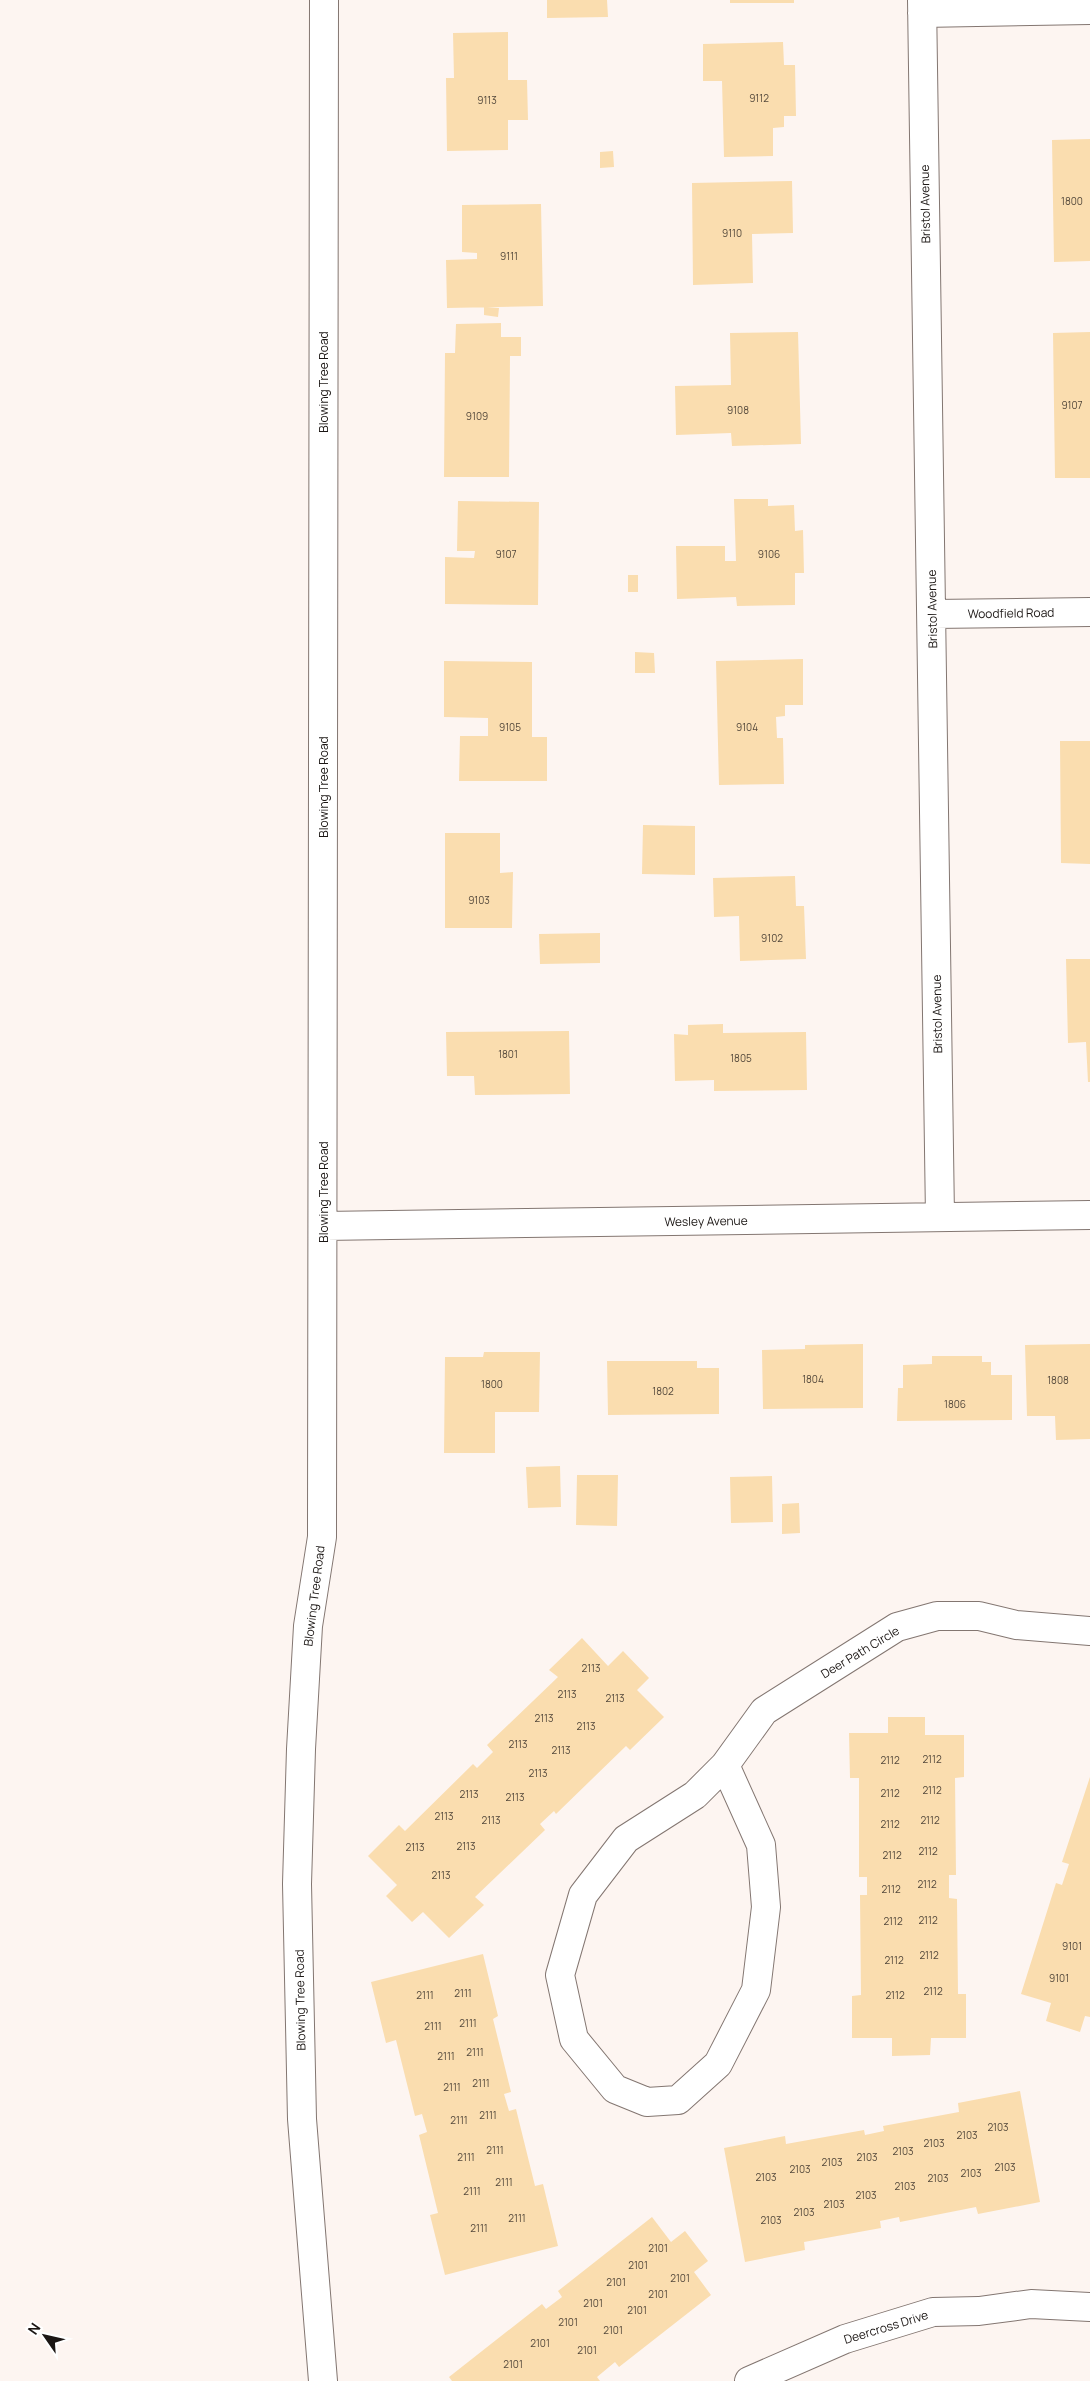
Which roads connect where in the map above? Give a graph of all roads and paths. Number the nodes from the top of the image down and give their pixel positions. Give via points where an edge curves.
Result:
1 (324, 0) edge
2 (922, 6) edge
3 (1090, 10) edge
4 (1090, 612) edge
5 (932, 614) junction
6 (1090, 1215) edge
7 (940, 1217) junction
8 (323, 1226) junction
9 (1090, 1631) edge
10 (725, 1765) junction
11 (1090, 2307) edge
12 (323, 2381) edge
13 (749, 2381) edge

1 - 8 street, Blowing Tree Road
2 - 3 street
2 - 5 street, Bristol Avenue
4 - 5 street, Woodfield Road
5 - 7 street, Bristol Avenue
6 - 7 street, Wesley Avenue
7 - 8 street, Wesley Avenue
8 - 12 street, Blowing Tree Road via 322,1537 308,1626 297,1884 302,2119
9 - 10 street, Deer Path Circle via 1016,1625 979,1616 937,1616 897,1628 764,1711
10 - 10 street, Deer Path Circle via 695,1795 626,1839 583,1895 560,1975 574,2039 615,2089 647,2102 678,2100 718,2064 756,1990 766,1907 761,1845
11 - 13 street, Deercross Drive via 1031,2304 979,2311 933,2312 845,2339

